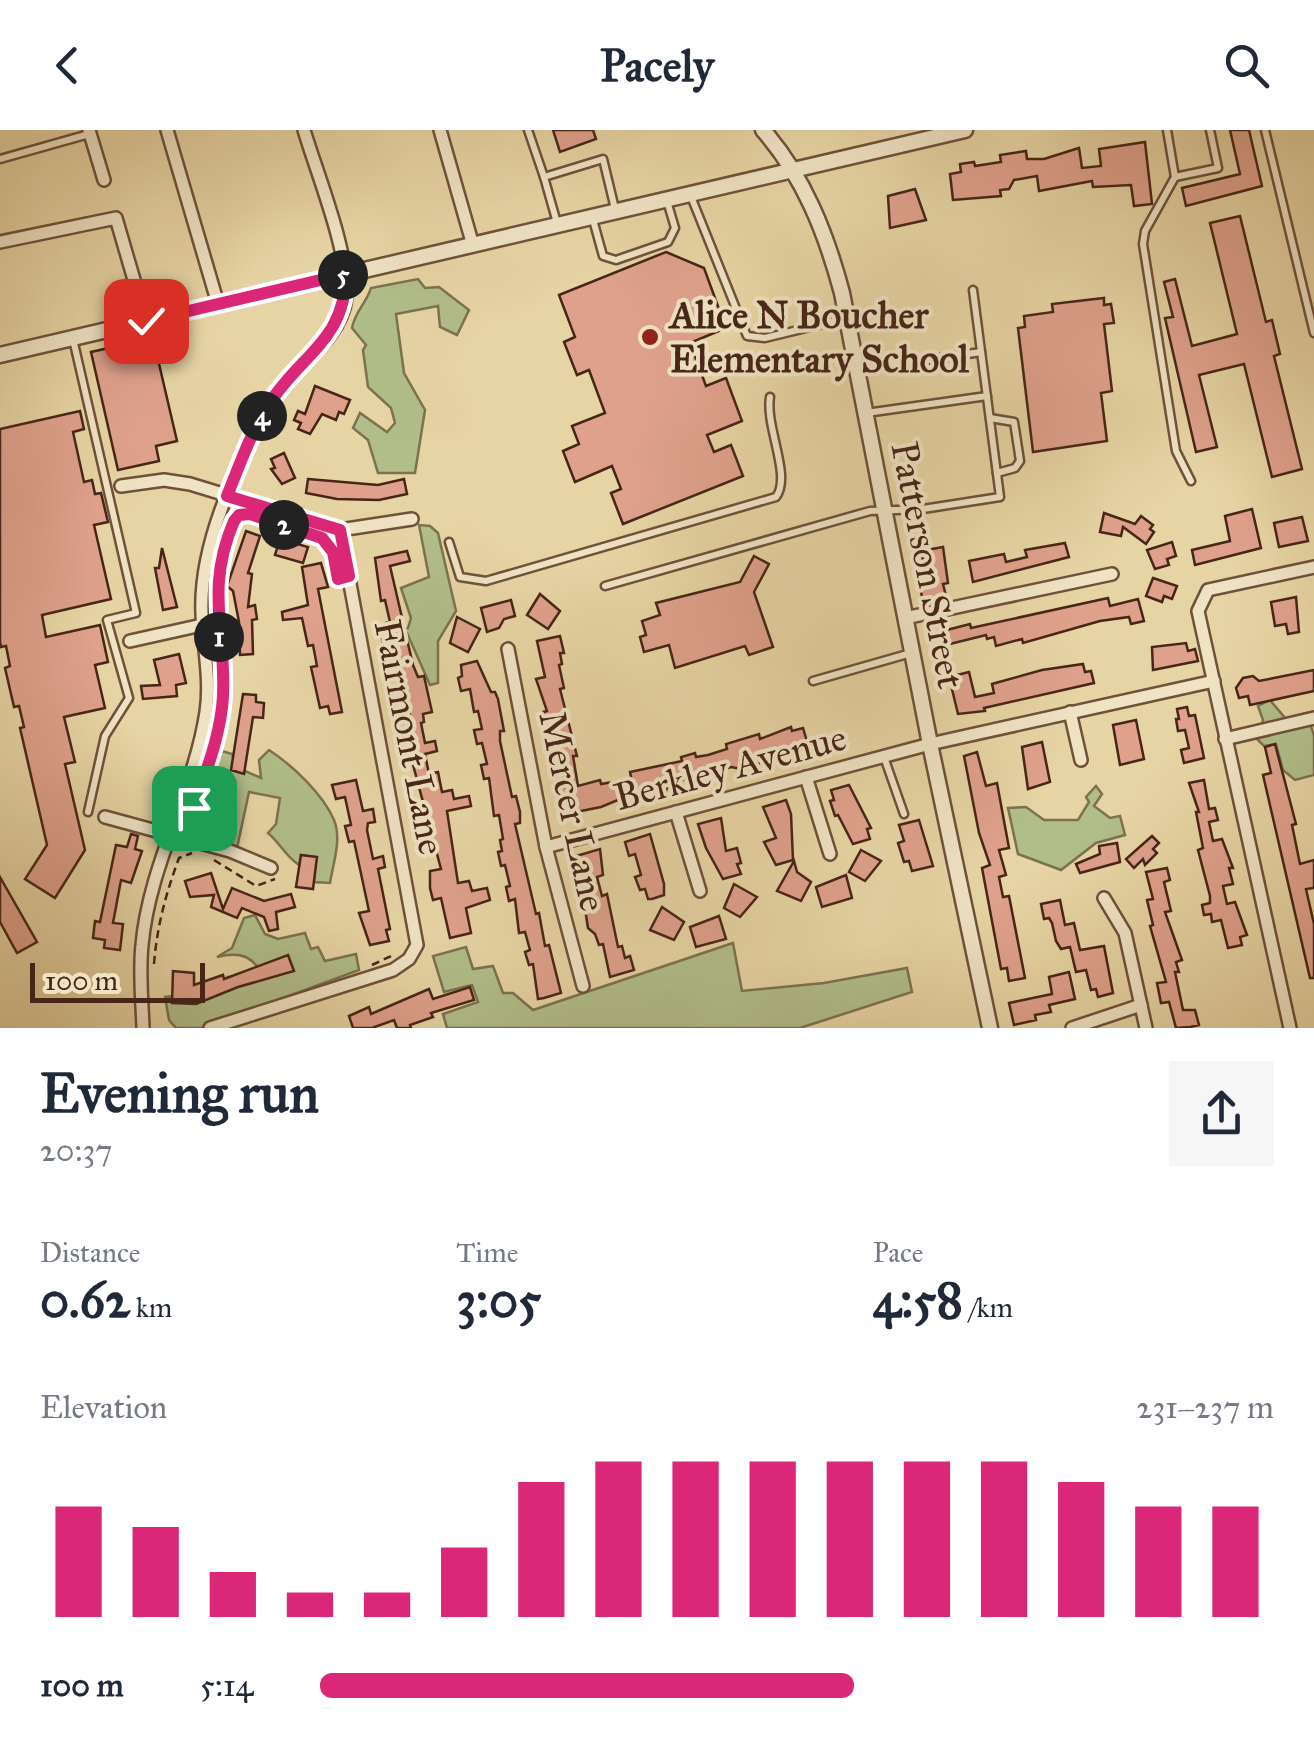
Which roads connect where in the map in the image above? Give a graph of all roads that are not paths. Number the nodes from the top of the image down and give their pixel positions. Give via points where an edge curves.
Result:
1 (167, 130) edge
2 (304, 130) edge
3 (440, 130) edge
4 (528, 130) edge
5 (763, 130) edge
6 (964, 130) edge
7 (1168, 130) edge
8 (1210, 130) edge
9 (1265, 130) edge
10 (90, 132) edge
11 (0, 159) edge
12 (794, 170) junction
13 (1175, 176) junction
14 (544, 178) junction
15 (104, 180) dead end
16 (690, 194) junction
17 (666, 200) junction
18 (615, 210) junction
19 (592, 215) junction
20 (557, 222) junction
21 (0, 242) edge
22 (472, 242) junction
23 (346, 274) junction
24 (974, 290) dead end
25 (218, 304) junction
26 (848, 317) junction
27 (146, 321) junction
28 (1314, 332) edge
29 (72, 338) junction
30 (981, 352) junction
31 (0, 355) edge
32 (858, 370) junction
33 (987, 396) junction
34 (770, 397) dead end
35 (866, 413) junction
36 (990, 418) junction
37 (997, 473) junction
38 (1191, 481) dead end
39 (121, 486) dead end
40 (227, 496) junction
41 (886, 512) junction
42 (412, 519) dead end
43 (340, 530) junction
44 (449, 542) dead end
45 (1314, 567) edge
46 (1112, 574) dead end
47 (605, 586) dead end
48 (905, 618) junction
49 (202, 624) junction
50 (130, 641) dead end
51 (508, 649) dead end
52 (912, 652) junction
53 (813, 680) dead end
54 (1214, 681) junction
55 (1070, 712) junction
56 (1314, 718) edge
57 (1225, 739) junction
58 (930, 744) junction
59 (884, 756) junction
60 (1082, 760) dead end
61 (806, 777) junction
62 (88, 812) dead end
63 (676, 812) junction
64 (904, 814) dead end
65 (104, 817) dead end
66 (172, 833) junction
67 (546, 847) junction
68 (830, 854) dead end
69 (274, 872) road end
70 (700, 891) dead end
71 (1104, 898) dead end
72 (583, 986) dead end
73 (1141, 1006) junction
74 (143, 1028) edge
75 (210, 1028) edge
76 (990, 1028) edge
77 (1072, 1028) edge
78 (1146, 1028) edge
79 (1290, 1028) edge

1 - 25 street
2 - 23 street
3 - 22 street
4 - 14 lane
5 - 12 street, Patterson Street
6 - 12 street
7 - 13 lane
8 - 13 lane via 1218,168
9 - 28 lane
10 - 11 lane
10 - 15 street
12 - 16 street
12 - 26 street, Patterson Street via 828,244
13 - 38 lane via 1144,244 1176,450
14 - 18 lane via 603,160
14 - 20 lane
16 - 17 street
16 - 26 lane via 747,336 764,338
17 - 18 street
17 - 19 lane via 674,228 668,242 616,260 603,256
18 - 19 street
19 - 20 street
20 - 22 street
21 - 27 street via 108,216 119,221
22 - 23 street
23 - 25 street
23 - 40 street via 338,321 264,411
24 - 30 lane
25 - 27 street
26 - 32 street, Patterson Street
27 - 29 street
29 - 31 street
29 - 62 lane via 136,613 108,620 129,698 105,736
30 - 32 lane
30 - 33 lane
32 - 35 street, Patterson Street
33 - 35 lane
33 - 36 lane
34 - 44 lane via 767,416 783,480 776,497 486,581 460,577
35 - 41 street, Patterson Street
36 - 37 lane
36 - 37 lane via 1014,422 1020,460
37 - 41 lane via 1000,497
39 - 40 street via 164,480
40 - 43 street
40 - 49 street via 205,570
41 - 47 lane
41 - 48 street, Patterson Street
42 - 43 street
43 - 75 street, Fairmont Lane via 418,934 399,967
45 - 54 street via 1202,594 1198,610
46 - 48 street
48 - 52 street, Patterson Street
49 - 50 street
49 - 66 street via 206,709
51 - 67 street, Mercer Lane
52 - 53 lane
52 - 58 street, Patterson Street
54 - 55 street, Berkley Avenue
54 - 57 street
55 - 58 street, Berkley Avenue
55 - 60 street
56 - 57 street
57 - 79 street
58 - 59 street, Berkley Avenue
58 - 76 street, Patterson Street
59 - 61 street, Berkley Avenue
59 - 64 lane
61 - 63 street, Berkley Avenue
61 - 68 street
63 - 67 street, Berkley Avenue
63 - 70 street
65 - 66 street
66 - 69 street
66 - 74 street via 142,944
67 - 72 street, Mercer Lane
71 - 73 street via 1125,933
73 - 77 street
73 - 78 street

